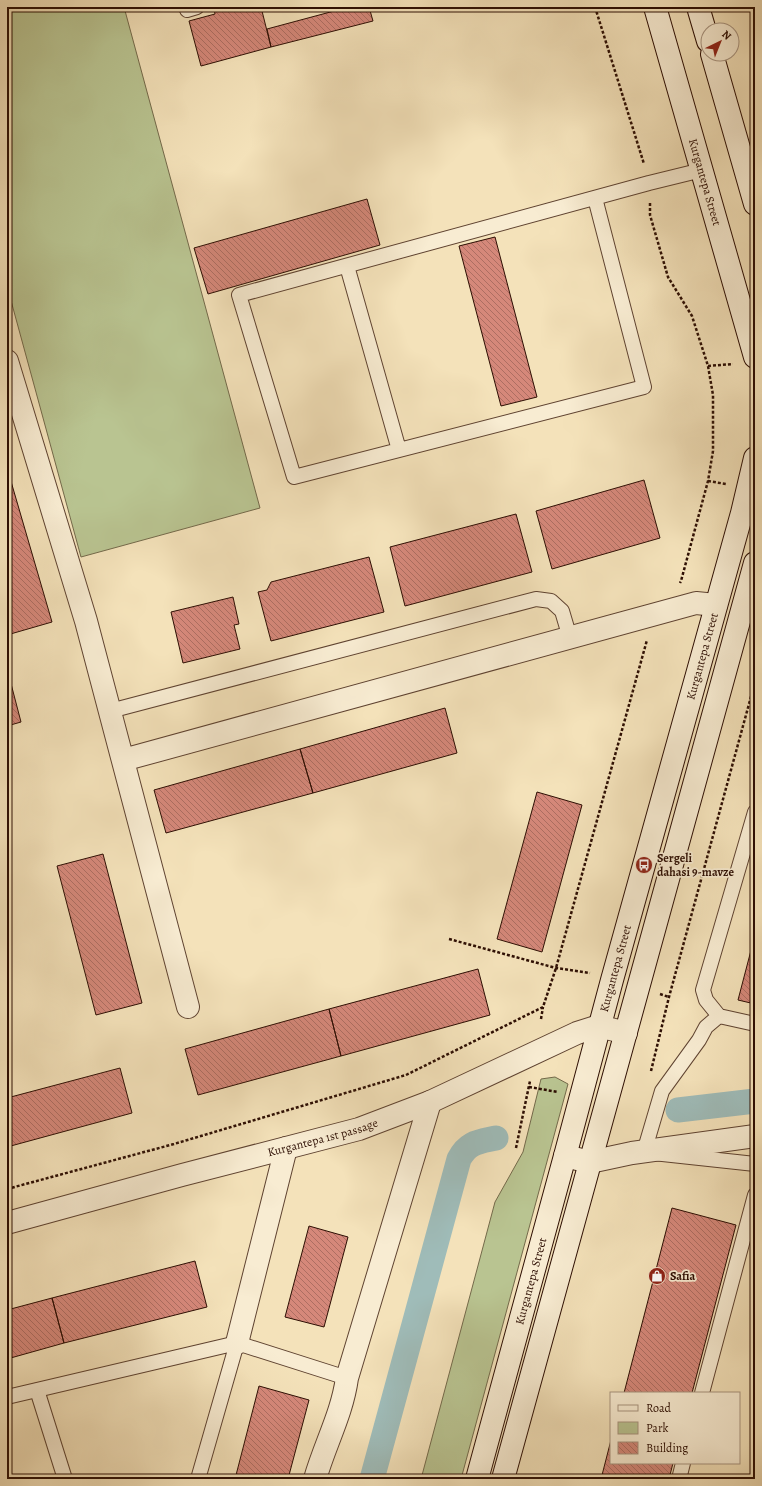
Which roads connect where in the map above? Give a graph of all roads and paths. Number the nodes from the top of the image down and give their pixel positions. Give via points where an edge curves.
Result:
1 (595, 7) edge
2 (655, 7) edge
3 (698, 7) edge
4 (703, 22) edge
5 (714, 62) edge
6 (702, 170) junction
7 (649, 183) junction
8 (595, 198) junction
9 (755, 204) edge
10 (347, 266) junction
11 (746, 360) edge
12 (7, 361) edge
13 (708, 366) junction
14 (398, 450) junction
15 (755, 458) edge
16 (708, 481) junction
17 (728, 485) dead end
18 (755, 563) edge
19 (677, 586) dead end
20 (716, 605) junction
21 (654, 614) junction
22 (570, 638) junction
23 (755, 682) edge
24 (110, 711) junction
25 (123, 760) junction
26 (755, 812) edge
27 (449, 938) dead end
28 (556, 968) junction
29 (593, 974) dead end
30 (669, 997) dead end
31 (188, 1007) dead end
32 (543, 1007) junction
33 (719, 1016) junction
34 (541, 1020) dead end
35 (755, 1024) edge
36 (599, 1026) junction
37 (626, 1033) junction
38 (531, 1078) dead end
39 (529, 1087) junction
40 (558, 1092) dead end
41 (430, 1102) junction
42 (755, 1136) edge
43 (286, 1148) junction
44 (516, 1148) dead end
45 (644, 1152) junction
46 (565, 1156) junction
47 (590, 1162) junction
48 (755, 1164) edge
49 (7, 1189) edge
50 (755, 1195) edge
51 (7, 1223) edge
52 (237, 1343) junction
53 (347, 1378) junction
54 (37, 1390) junction
55 (702, 1392) edge
56 (7, 1397) edge
57 (683, 1464) edge
58 (65, 1479) edge
59 (198, 1479) edge
60 (315, 1479) edge
61 (477, 1479) edge
62 (503, 1479) edge
63 (678, 1479) edge

1 - 7 path
2 - 6 street, Kurgantepa Street
3 - 4 street
5 - 9 street
6 - 7 lane
6 - 11 street, Kurgantepa Street
7 - 8 lane
7 - 13 path via 650,215 668,277 692,316
8 - 10 lane
8 - 14 lane via 644,387
10 - 14 lane
10 - 14 lane via 239,295 294,477
11 - 13 path
12 - 24 street via 86,620
13 - 16 path via 713,395 713,451
15 - 20 street, Kurgantepa Street
16 - 17 path
16 - 19 path via 681,580
18 - 37 street, Kurgantepa Street
20 - 21 street via 696,603
20 - 36 street, Kurgantepa Street
21 - 22 street
21 - 28 path
22 - 24 lane via 562,611 551,602 536,599
22 - 25 street
23 - 30 path
24 - 25 street
25 - 31 street
26 - 33 lane via 703,990 706,1000
27 - 28 path
28 - 29 path
28 - 32 path
32 - 34 path
32 - 49 path via 406,1075 174,1144
33 - 35 lane
33 - 45 lane via 706,1027 700,1040 662,1091
36 - 37 street
36 - 41 street, Kurgantepa 1st passage via 576,1033
36 - 46 street, Kurgantepa Street
37 - 47 street, Kurgantepa Street
38 - 39 path
39 - 40 path
39 - 44 path
41 - 43 street, Kurgantepa 1st passage via 358,1129
41 - 53 street
42 - 45 street
43 - 51 street, Kurgantepa 1st passage
43 - 52 street
45 - 47 street
45 - 48 lane
46 - 47 street
46 - 61 street, Kurgantepa Street
47 - 62 street, Kurgantepa Street
50 - 55 lane
52 - 53 lane
52 - 54 lane
52 - 59 lane
53 - 60 street via 345,1395 321,1456
54 - 56 lane
54 - 58 lane
57 - 63 lane

